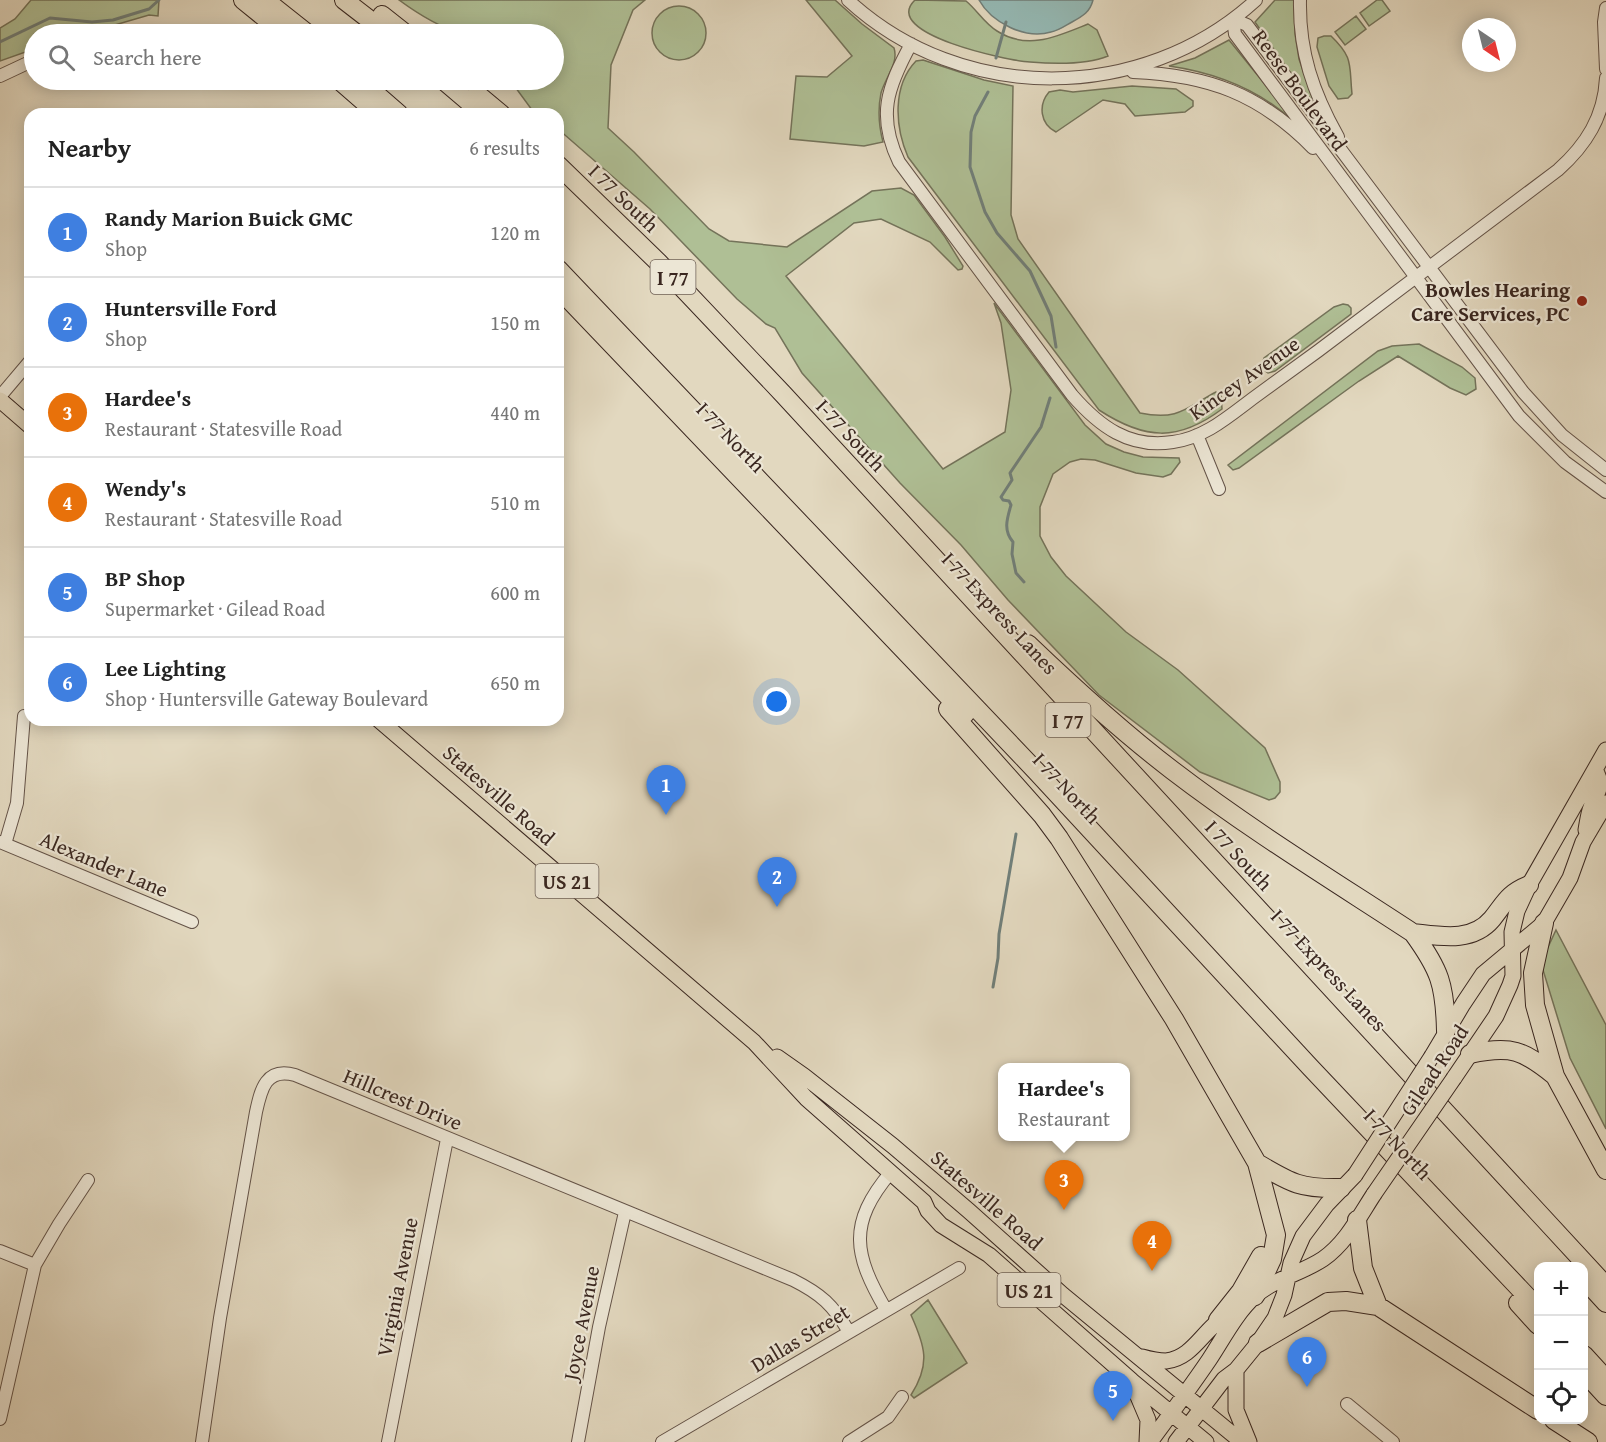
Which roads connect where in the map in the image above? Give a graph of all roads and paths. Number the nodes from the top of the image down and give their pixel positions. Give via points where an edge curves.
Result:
1 (243, 0) edge
2 (265, 0) edge
3 (344, 0) edge
4 (363, 0) edge
5 (848, 0) edge
6 (1256, 0) edge
7 (1300, 0) edge
8 (1606, 8) edge
9 (1233, 19) junction
10 (273, 24) edge
11 (295, 24) edge
12 (375, 24) edge
13 (393, 24) edge
14 (911, 44) junction
15 (24, 65) edge
16 (1606, 69) edge
17 (1121, 72) junction
18 (0, 76) edge
19 (1606, 78) edge
20 (350, 90) edge
21 (371, 90) edge
22 (455, 90) edge
23 (473, 90) edge
24 (371, 108) edge
25 (392, 108) edge
26 (476, 108) edge
27 (494, 108) edge
28 (1331, 166) junction
29 (1357, 169) junction
30 (564, 171) edge
31 (564, 187) edge
32 (1430, 267) junction
33 (564, 274) edge
34 (1416, 278) junction
35 (564, 294) edge
36 (24, 368) edge
37 (783, 394) joint
38 (1, 395) edge
39 (0, 409) edge
40 (24, 417) edge
41 (24, 419) edge
42 (1197, 435) junction
43 (1606, 470) edge
44 (1219, 489) dead end
45 (1606, 492) edge
46 (887, 507) junction
47 (897, 644) junction
48 (24, 716) dead end
49 (386, 726) edge
50 (1606, 750) edge
51 (1595, 770) junction
52 (1606, 804) edge
53 (1583, 842) junction
54 (3, 843) edge
55 (1529, 885) junction
56 (192, 922) dead end
57 (1544, 923) junction
58 (1413, 933) junction
59 (1513, 948) junction
60 (1446, 1031) junction
61 (754, 1042) junction
62 (1470, 1054) junction
63 (1555, 1076) junction
64 (447, 1139) junction
65 (1257, 1163) junction
66 (1606, 1170) edge
67 (891, 1173) junction
68 (88, 1180) dead end
69 (1341, 1188) junction
70 (924, 1203) junction
71 (1266, 1203) junction
72 (969, 1211) junction
73 (625, 1212) junction
74 (1357, 1220) junction
75 (0, 1251) edge
76 (1568, 1262) edge
77 (35, 1265) junction
78 (959, 1268) dead end
79 (1288, 1278) junction
80 (1588, 1283) edge
81 (1606, 1286) edge
82 (1249, 1302) junction
83 (1534, 1303) edge
84 (1606, 1303) edge
85 (1378, 1306) junction
86 (886, 1310) junction
87 (1218, 1320) junction
88 (1534, 1320) edge
89 (849, 1332) junction
90 (1258, 1343) junction
91 (1140, 1357) junction
92 (1588, 1359) edge
93 (1236, 1370) junction
94 (1588, 1376) edge
95 (1606, 1379) edge
96 (1132, 1381) junction
97 (1186, 1394) junction
98 (1606, 1396) edge
99 (902, 1397) dead end
100 (1347, 1404) dead end
101 (1534, 1407) edge
102 (1202, 1408) junction
103 (1171, 1413) junction
104 (0, 1419) edge
105 (1561, 1424) edge
106 (1188, 1426) junction
107 (202, 1442) edge
108 (388, 1442) edge
109 (578, 1442) edge
110 (662, 1442) edge
111 (849, 1442) edge
112 (1148, 1442) edge
113 (1176, 1442) edge
114 (1206, 1442) edge
115 (1242, 1442) edge
116 (1249, 1442) edge
117 (1393, 1442) edge
118 (1588, 1442) edge

1 - 10 highway
2 - 11 highway
3 - 12 highway
4 - 13 highway
5 - 14 street
6 - 9 street
7 - 29 street via 1301,34 1312,82 1322,108
8 - 16 street
9 - 17 street via 1179,51
9 - 28 street, Reese Boulevard via 1235,34
9 - 29 street, Reese Boulevard via 1247,25
14 - 17 street via 968,68 1018,78 1060,80
14 - 42 street, Kincey Avenue via 894,78 887,104 887,130 906,171 1091,417 1118,435 1156,444
15 - 18 street
17 - 28 street via 1191,77 1240,94 1286,123
19 - 32 street, Kincey Avenue via 1597,121 1572,158
20 - 24 highway
21 - 25 highway
22 - 26 highway
23 - 27 highway
28 - 34 street, Reese Boulevard
29 - 32 street, Reese Boulevard
30 - 37 highway, I 77 South / I 77 via 658,262
31 - 76 highway, I 77 Express Lanes / I 77 via 696,317
32 - 34 street, Kincey Avenue
32 - 43 street, Reese Boulevard via 1541,414
33 - 83 highway, I 77
34 - 42 street, Kincey Avenue via 1230,416
34 - 45 street, Reese Boulevard via 1519,416 1565,462
35 - 47 highway, I 77 North
36 - 38 street
37 - 46 highway, I-77 South / I 77
38 - 40 main road
39 - 41 main road
42 - 44 street
46 - 58 highway via 1072,686 1140,745 1207,796
46 - 81 highway, I 77 South / I 77
47 - 65 highway via 913,670 1059,838 1155,989
47 - 88 highway, I 77 North
48 - 54 street via 17,803
49 - 61 main road, Statesville Road / US 21
50 - 51 main road, Gilead Road
51 - 53 main road via 1602,785 1590,809
51 - 55 main road, Gilead Road
52 - 53 main road, Gilead Road
53 - 57 main road, Gilead Road via 1570,878
54 - 56 street, Alexander Lane
55 - 58 highway via 1515,891 1481,930 1447,937
55 - 59 main road, Gilead Road via 1514,921
57 - 59 main road, Gilead Road
57 - 63 highway via 1533,982 1535,1005
58 - 60 highway via 1441,978
59 - 60 main road, Gilead Road via 1483,974
59 - 62 main road, Gilead Road via 1513,976 1504,1000
60 - 69 main road, Gilead Road, bridge via 1355,1175
61 - 67 main road, Statesville Road / US 21 via 806,1098
61 - 72 main road, Statesville Road / US 21 via 804,1076
62 - 63 highway via 1517,1051 1532,1057
62 - 74 main road, Gilead Road, bridge
63 - 66 highway
64 - 73 street, Hillcrest Drive
64 - 107 street, Hillcrest Drive via 296,1075 280,1073 266,1082 256,1112 238,1211
64 - 108 street, Virginia Avenue
65 - 69 highway via 1291,1183
65 - 71 highway
67 - 70 main road, Statesville Road / US 21
67 - 86 street via 873,1195 860,1232 865,1269
68 - 77 street
69 - 79 main road, Gilead Road via 1303,1236
70 - 72 main road via 930,1194 936,1194 958,1214
70 - 96 main road, Statesville Road / US 21 via 941,1225 989,1255
71 - 82 highway via 1276,1235 1275,1246
71 - 87 highway via 1266,1234 1259,1262
72 - 91 main road, Statesville Road / US 21 via 1062,1295
73 - 89 street, Hillcrest Drive via 815,1291
73 - 109 street, Joyce Avenue
74 - 79 main road, Gilead Road via 1334,1250
74 - 85 highway via 1363,1268
75 - 77 street
77 - 104 street
78 - 86 street, Dallas Street
79 - 82 main road, Gilead Road
79 - 90 main road, Gilead Road via 1279,1310
80 - 84 highway
82 - 87 main road
82 - 97 main road, Gilead Road
85 - 90 highway via 1328,1302
85 - 101 highway
86 - 89 street, Dallas Street
87 - 91 main road via 1194,1347 1175,1359
89 - 110 street, Dallas Street
90 - 93 main road, Gilead Road
91 - 97 main road, Statesville Road / US 21
92 - 95 highway
93 - 102 main road, Gilead Road
93 - 116 main road via 1236,1410
94 - 98 highway
96 - 103 main road, Statesville Road / US 21
96 - 112 main road via 1146,1412
97 - 102 main road, Statesville Road / US 21
97 - 103 main road, Gilead Road
99 - 111 street via 880,1424
100 - 117 street
102 - 106 main road, Gilead Road
102 - 115 main road, Statesville Road / US 21
103 - 106 main road, Statesville Road / US 21
103 - 112 main road, Gilead Road
105 - 118 highway
106 - 113 main road, Gilead Road
106 - 114 main road, Statesville Road / US 21

